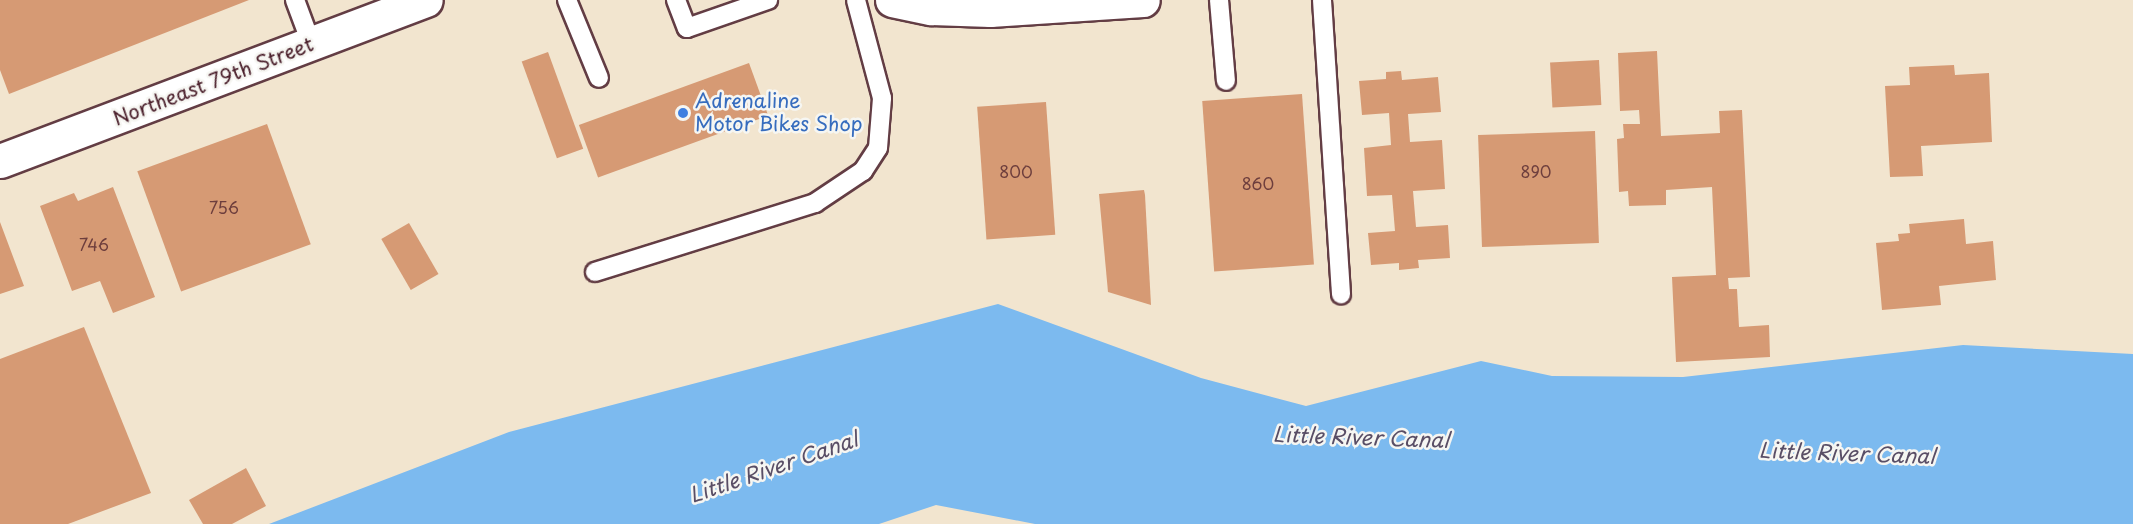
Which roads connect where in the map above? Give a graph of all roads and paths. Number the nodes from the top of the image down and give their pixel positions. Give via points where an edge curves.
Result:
1 (295, 0) edge
2 (426, 0) edge
3 (567, 0) edge
4 (676, 0) edge
5 (768, 0) edge
6 (856, 0) edge
7 (892, 0) edge
8 (1143, 0) edge
9 (1219, 0) edge
10 (1322, 0) edge
11 (381, 8) edge
12 (311, 43) junction
13 (599, 78) dead end
14 (1226, 81) dead end
15 (0, 161) edge
16 (595, 272) dead end
17 (1341, 294) dead end

1 - 12 lane
2 - 11 main road, Northeast 79th Street
3 - 13 lane
4 - 5 lane via 687,28
6 - 16 lane via 882,98 878,148 863,171 815,203
7 - 8 main road via 958,10
9 - 14 lane
10 - 17 lane
11 - 12 main road, Northeast 79th Street
12 - 15 main road, Northeast 79th Street

